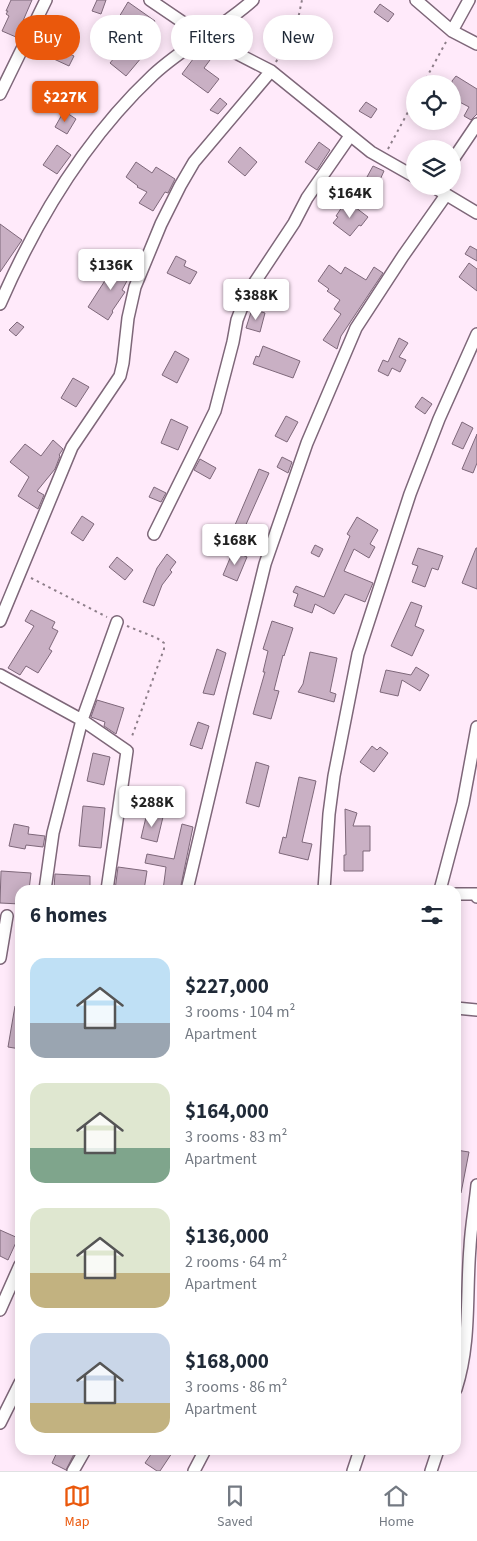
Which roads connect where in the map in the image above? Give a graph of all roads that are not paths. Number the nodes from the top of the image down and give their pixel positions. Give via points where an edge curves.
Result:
1 (46, 0) edge
2 (150, 0) edge
3 (253, 0) edge
4 (416, 0) edge
5 (470, 0) edge
6 (172, 15) edge
7 (235, 15) edge
8 (452, 31) junction
9 (477, 44) edge
10 (172, 60) edge
11 (250, 60) edge
12 (271, 71) junction
13 (0, 94) edge
14 (477, 124) edge
15 (350, 136) junction
16 (461, 148) edge
17 (406, 172) edge
18 (445, 195) edge
19 (448, 195) edge
20 (477, 212) edge
21 (0, 304) edge
22 (477, 334) edge
23 (154, 534) dead end
24 (0, 621) edge
25 (117, 622) road end
26 (0, 675) edge
27 (82, 720) junction
28 (477, 728) edge
29 (45, 885) edge
30 (108, 885) edge
31 (188, 885) edge
32 (324, 885) edge
33 (441, 885) edge
34 (461, 894) edge
35 (477, 897) edge
36 (4, 916) edge
37 (0, 958) edge
38 (461, 1008) edge
39 (477, 1010) edge
40 (477, 1185) edge
41 (15, 1276) edge
42 (469, 1285) junction
43 (461, 1286) edge
44 (0, 1310) edge
45 (461, 1374) edge
46 (15, 1393) edge
47 (0, 1423) edge
48 (82, 1455) edge
49 (202, 1455) edge
50 (358, 1455) edge
51 (436, 1455) edge
52 (73, 1471) edge
53 (194, 1471) edge
54 (353, 1471) edge
55 (431, 1471) edge

1 - 13 street
2 - 6 street
3 - 7 street
4 - 8 street
5 - 8 street
8 - 9 street
10 - 21 street via 154,74 74,166 46,210
11 - 12 street
12 - 15 street
12 - 24 street via 200,154 180,186 135,287 120,376 72,447
14 - 16 street
15 - 17 street
15 - 23 street via 247,294 237,320 215,411
18 - 31 street via 356,328 306,443 265,564
19 - 20 street
22 - 32 street via 410,494 358,654 328,814
25 - 27 street
26 - 27 street
27 - 29 street via 53,833
27 - 30 street via 126,751
28 - 33 street via 463,803
34 - 35 street via 477,894
36 - 37 street
38 - 39 street
40 - 42 street
41 - 44 street
42 - 43 street
42 - 45 street
46 - 47 street
48 - 52 street
49 - 53 street
50 - 54 street
51 - 55 street

